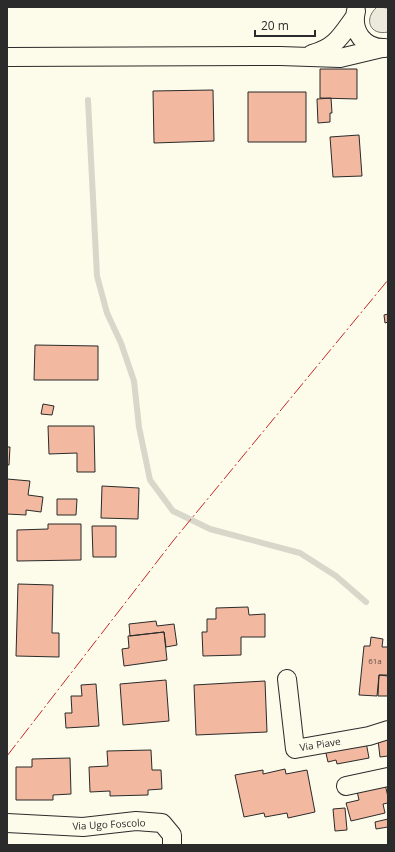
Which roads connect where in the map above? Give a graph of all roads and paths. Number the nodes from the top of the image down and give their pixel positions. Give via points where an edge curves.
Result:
1 (356, 12) edge
2 (385, 48) edge
3 (7, 57) edge
4 (303, 57) junction
5 (287, 679) dead end
6 (388, 730) edge
7 (388, 777) edge
8 (346, 786) dead end
9 (7, 823) edge
10 (172, 845) edge

1 - 2 street via 354,25 362,39 374,47
1 - 4 street via 336,43 322,52
2 - 4 street via 340,58
3 - 4 street
5 - 6 street, Via Piave via 295,749 369,736
7 - 8 street
9 - 10 street, Via Ugo Foscolo via 83,827 136,821 162,823 172,835

